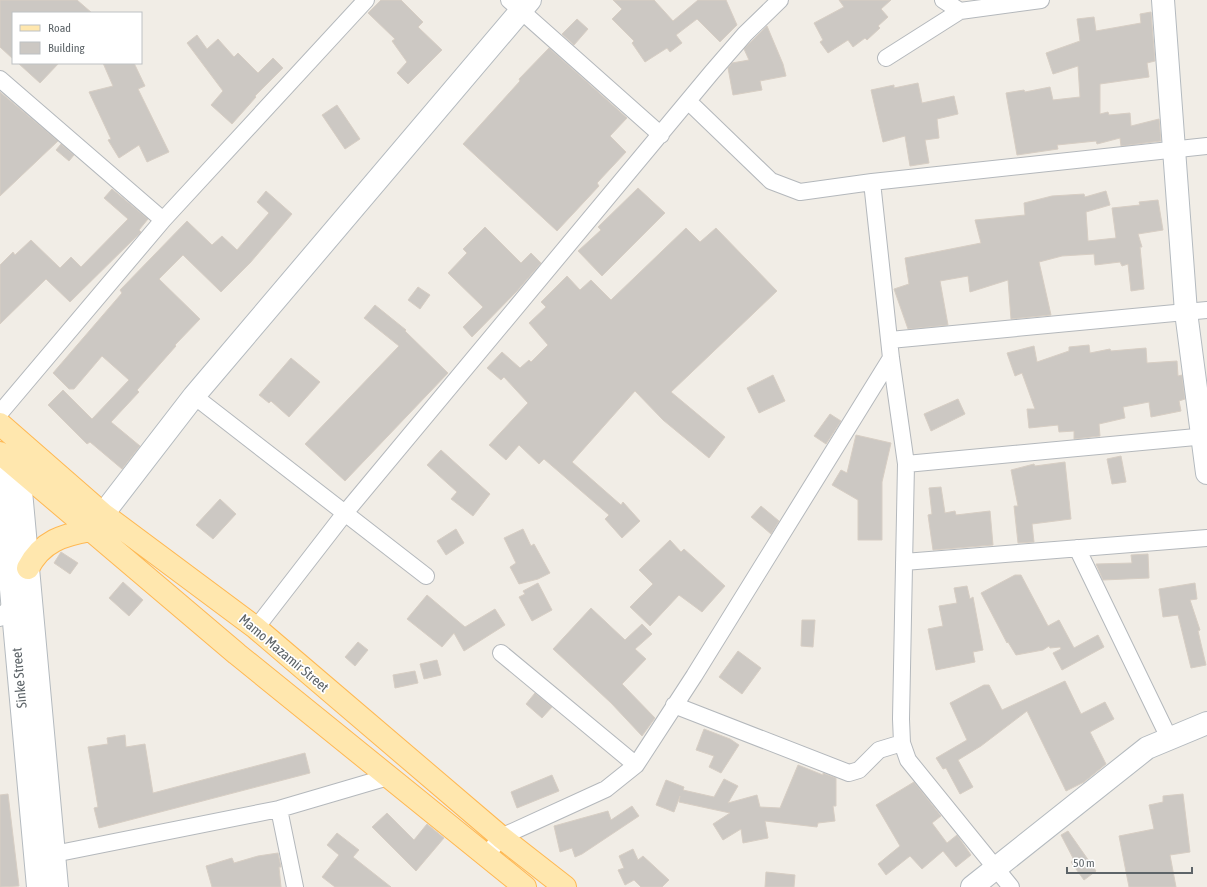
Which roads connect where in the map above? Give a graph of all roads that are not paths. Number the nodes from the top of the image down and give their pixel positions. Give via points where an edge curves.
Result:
1 (366, 0) edge
2 (780, 0) edge
3 (943, 0) edge
4 (1041, 0) edge
5 (1163, 0) edge
6 (520, 3) edge
7 (960, 11) junction
8 (886, 58) dead end
9 (0, 79) edge
10 (688, 101) junction
11 (661, 134) junction
12 (1207, 146) edge
13 (1176, 149) junction
14 (872, 182) junction
15 (163, 220) junction
16 (1197, 311) edge
17 (890, 340) junction
18 (891, 358) junction
19 (194, 396) junction
20 (0, 413) edge
21 (4, 435) edge
22 (1205, 436) edge
23 (31, 451) junction
24 (0, 453) edge
25 (906, 464) junction
26 (10, 469) edge
27 (1207, 473) edge
28 (345, 513) junction
29 (97, 522) junction
30 (1207, 538) edge
31 (1076, 548) junction
32 (904, 562) junction
33 (28, 568) junction
34 (426, 576) dead end
35 (30, 591) junction
36 (6, 611) edge
37 (256, 628) junction
38 (501, 653) dead end
39 (674, 705) junction
40 (1207, 723) edge
41 (1169, 738) junction
42 (902, 743) junction
43 (636, 765) junction
44 (388, 777) junction
45 (279, 809) junction
46 (500, 837) junction
47 (54, 854) junction
48 (486, 856) junction
49 (995, 869) junction
50 (38, 887) edge
51 (57, 887) edge
52 (295, 887) edge
53 (525, 887) edge
54 (565, 887) edge
55 (972, 887) edge
56 (1011, 887) edge

1 - 15 street
2 - 10 street via 745,34
3 - 7 street
4 - 7 street
5 - 13 street
6 - 11 street
6 - 19 street
7 - 8 street
9 - 15 street
10 - 11 street
10 - 14 street via 771,181 800,192
11 - 28 street
12 - 13 street
13 - 14 street
13 - 16 street
14 - 17 street
15 - 20 street
16 - 17 street
16 - 22 street
17 - 18 street
18 - 25 street
18 - 39 street
19 - 28 street
19 - 29 street
21 - 23 main road, Mamo Mazamir Street
22 - 25 street
22 - 27 street
23 - 26 street
23 - 29 main road, Mamo Mazamir Street
24 - 26 main road, Mamo Mazamir Street
25 - 32 street
26 - 29 main road, Mamo Mazamir Street
26 - 33 street, Sinke Street
26 - 36 street, Sinke Street
28 - 34 street
28 - 37 street
29 - 33 main road via 48,544 34,556
29 - 37 main road, Mamo Mazamir Street
29 - 44 main road, Mamo Mazamir Street via 237,654
30 - 31 street
31 - 32 street
31 - 41 street
32 - 42 street
33 - 35 street, Sinke Street
35 - 36 street
35 - 47 street, Sinke Street
36 - 50 street, Sinke Street
37 - 46 main road, Mamo Mazamir Street
38 - 43 street
39 - 42 street via 848,773 859,770 879,750
39 - 43 street
40 - 41 street
41 - 49 street via 1147,748
42 - 49 street via 908,760
43 - 46 street via 606,789
44 - 45 street
44 - 48 main road, Mamo Mazamir Street
45 - 47 street
45 - 52 street
46 - 48 street
46 - 54 main road, Mamo Mazamir Street
47 - 51 street, Sinke Street
48 - 53 main road, Mamo Mazamir Street
49 - 55 street
49 - 56 street

